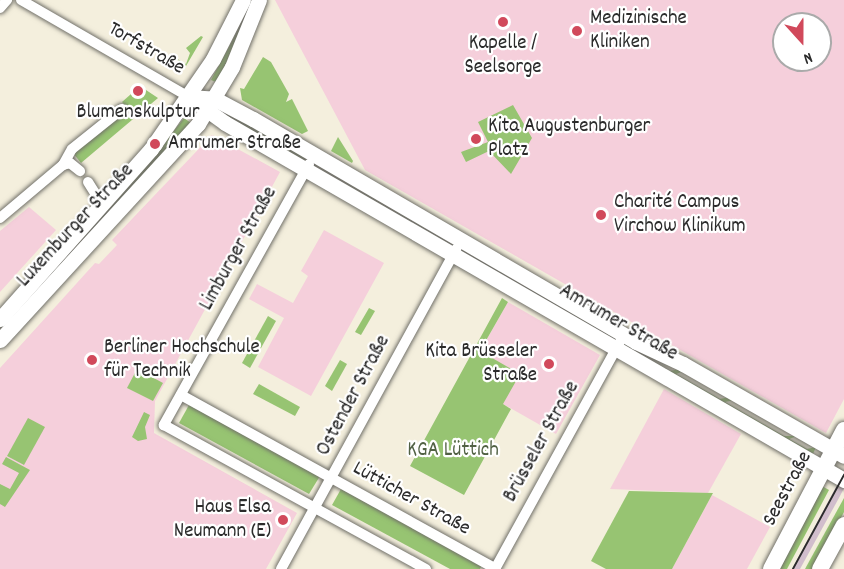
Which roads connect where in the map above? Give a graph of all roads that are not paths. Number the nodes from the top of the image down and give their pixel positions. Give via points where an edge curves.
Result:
1 (7, 0) edge
2 (21, 0) edge
3 (243, 0) edge
4 (258, 0) edge
5 (0, 8) edge
6 (189, 97) junction
7 (215, 99) junction
8 (122, 108) dead end
9 (207, 112) junction
10 (314, 156) junction
11 (63, 165) junction
12 (305, 170) junction
13 (80, 171) dead end
14 (88, 182) dead end
15 (101, 203) junction
16 (0, 218) edge
17 (457, 247) junction
18 (0, 319) edge
19 (0, 340) edge
20 (621, 341) junction
21 (181, 394) junction
22 (844, 430) edge
23 (839, 453) edge
24 (824, 469) junction
25 (332, 477) junction
26 (844, 480) edge
27 (315, 508) junction
28 (844, 525) edge
29 (495, 568) edge
30 (281, 569) edge
31 (426, 569) edge
32 (771, 569) edge
33 (820, 569) edge

1 - 5 street
2 - 6 street, Torfstraße
3 - 6 main road, Luxemburger Straße
4 - 7 main road, Luxemburger Straße via 238,55
6 - 7 main road, Amrumer Straße
6 - 9 main road, Amrumer Straße
6 - 15 main road, Luxemburger Straße via 151,149
7 - 9 main road, Luxemburger Straße
7 - 10 main road, Amrumer Straße
8 - 11 street via 72,149
9 - 12 main road, Amrumer Straße
9 - 19 main road, Luxemburger Straße via 177,150 84,245
10 - 12 street, Limburger Straße
10 - 17 main road, Amrumer Straße
11 - 13 street via 74,165
11 - 16 street
12 - 17 main road, Amrumer Straße
12 - 21 street, Limburger Straße
14 - 15 street
15 - 18 main road, Luxemburger Straße
17 - 20 main road, Amrumer Straße
17 - 25 street, Ostender Straße
20 - 23 main road, Amrumer Straße via 683,364
20 - 24 main road, Amrumer Straße
20 - 29 street, Brüsseler Straße
21 - 25 street, Lütticher Straße
21 - 27 street, Limburger Straße via 164,425
22 - 23 main road, Seestraße
23 - 24 main road, Seestraße
24 - 26 main road, Amrumer Straße
24 - 32 main road, Seestraße
25 - 27 street, Ostender Straße
25 - 29 street, Lütticher Straße
27 - 30 street, Ostender Straße
27 - 31 street
28 - 33 main road

